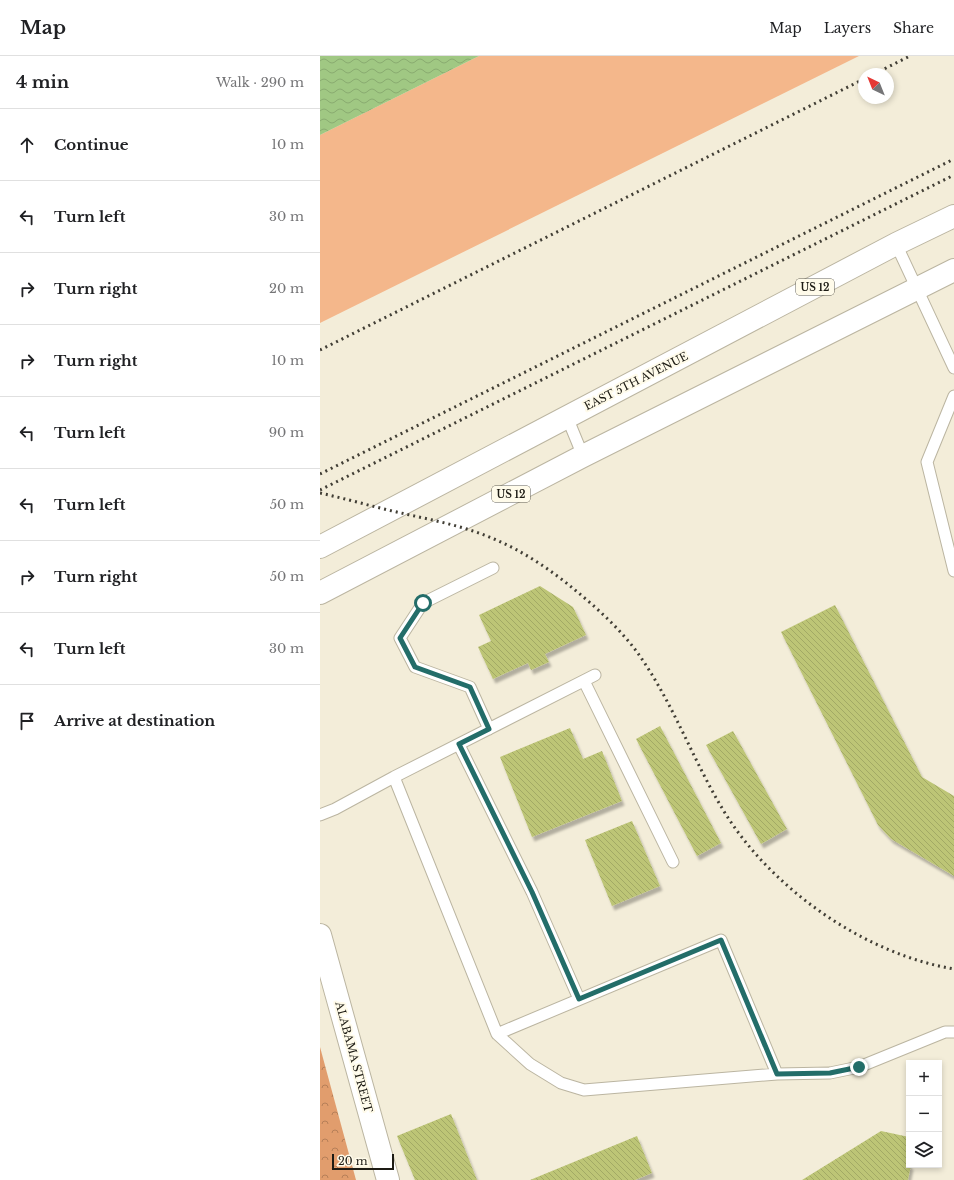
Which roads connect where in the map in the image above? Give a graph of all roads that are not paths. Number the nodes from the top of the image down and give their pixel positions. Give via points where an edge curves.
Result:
1 (954, 216) edge
2 (896, 244) junction
3 (954, 270) edge
4 (917, 288) junction
5 (954, 368) edge
6 (954, 396) edge
7 (566, 417) junction
8 (583, 456) junction
9 (320, 547) edge
10 (493, 568) dead end
11 (954, 571) edge
12 (320, 593) edge
13 (595, 675) dead end
14 (584, 681) junction
15 (489, 729) junction
16 (459, 744) junction
17 (394, 777) junction
18 (320, 815) edge
19 (673, 862) dead end
20 (320, 935) edge
21 (579, 999) junction
22 (954, 1032) edge
23 (497, 1034) junction
24 (777, 1074) junction
25 (388, 1180) edge

1 - 2 main road, EAST 5TH AVENUE / US 12
2 - 4 lane
2 - 7 main road, EAST 5TH AVENUE / US 12
3 - 4 main road, US 12
4 - 5 lane
4 - 8 main road, US 12
6 - 11 lane via 927,462
7 - 8 lane
7 - 9 main road, EAST 5TH AVENUE / US 12
8 - 12 main road, US 12
10 - 15 lane via 423,603 400,638 415,667 470,687
13 - 14 lane
14 - 15 lane
14 - 19 lane
15 - 16 lane
16 - 17 lane
16 - 21 lane via 532,892
17 - 18 lane via 335,810
17 - 23 lane
20 - 25 main road, ALABAMA STREET
21 - 23 lane
21 - 24 lane via 721,940
22 - 24 lane via 945,1032 859,1067 830,1073
23 - 24 lane via 530,1064 561,1083 584,1090

